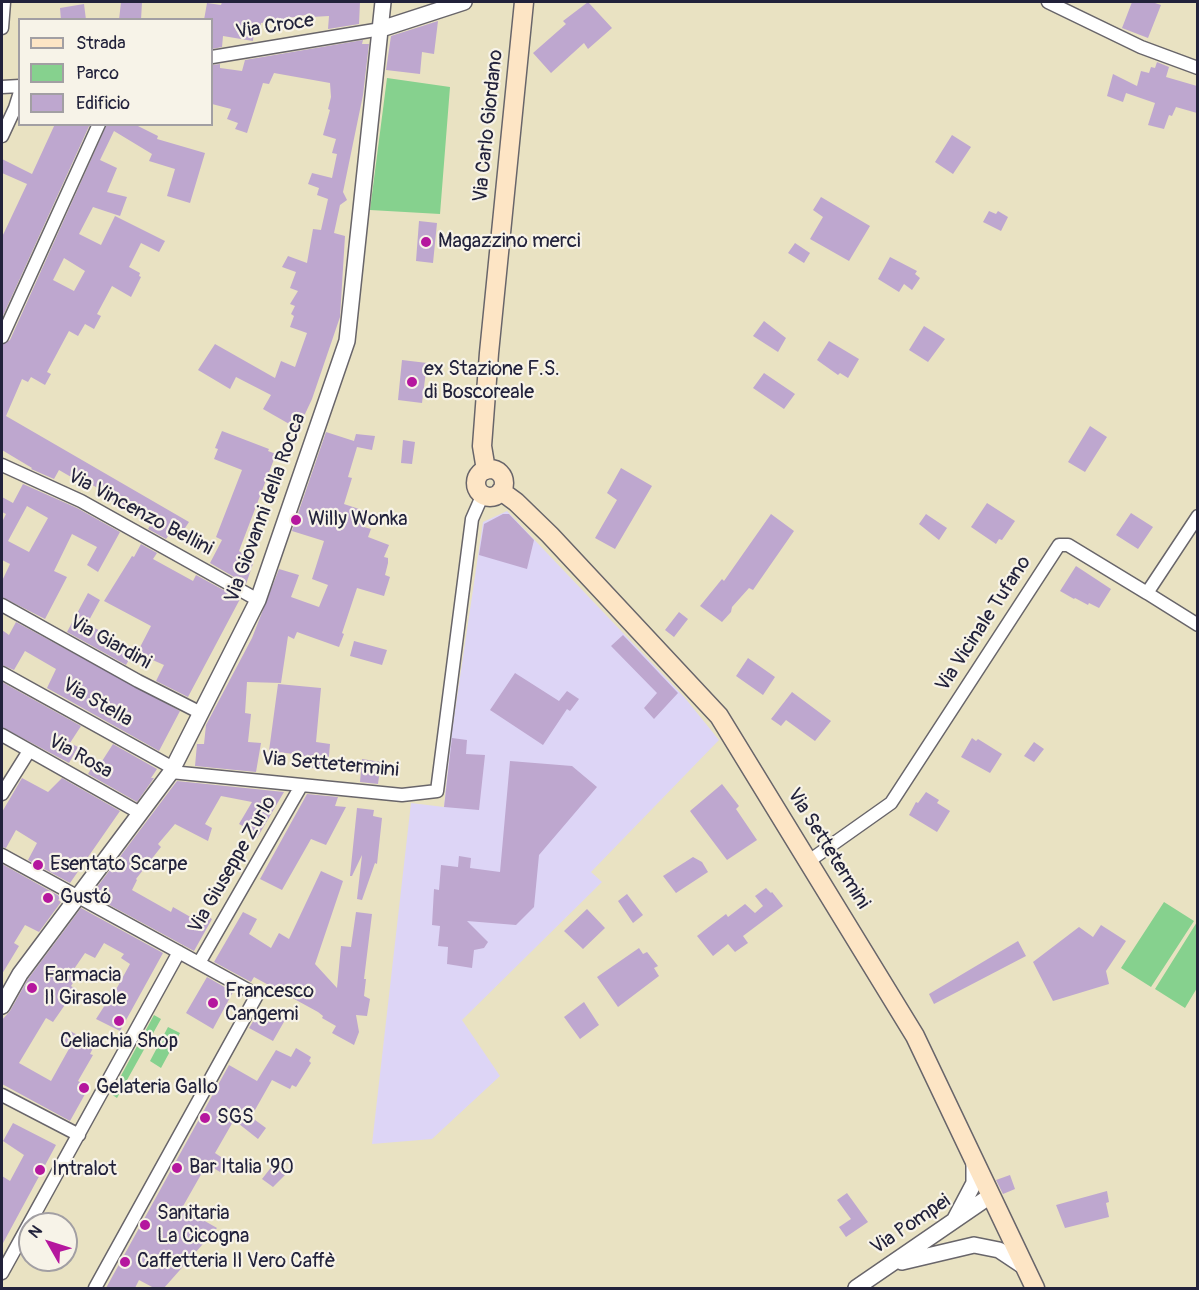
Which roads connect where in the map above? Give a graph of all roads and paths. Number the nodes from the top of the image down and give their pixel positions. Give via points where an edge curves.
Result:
1 (4, 2) edge
2 (383, 2) edge
3 (464, 2) edge
4 (524, 2) edge
5 (1048, 2) edge
6 (2, 28) edge
7 (381, 29) junction
8 (213, 57) edge
9 (1197, 68) edge
10 (18, 86) edge
11 (2, 87) edge
12 (18, 98) edge
13 (98, 126) edge
14 (2, 136) edge
15 (2, 337) edge
16 (2, 465) edge
17 (492, 493) junction
18 (1197, 516) edge
19 (1147, 594) junction
20 (258, 600) junction
21 (2, 605) edge
22 (1197, 625) edge
23 (2, 673) edge
24 (201, 713) junction
25 (2, 735) edge
26 (29, 752) junction
27 (172, 770) junction
28 (301, 786) junction
29 (2, 794) edge
30 (140, 813) junction
31 (2, 855) edge
32 (809, 861) junction
33 (78, 896) junction
34 (179, 952) junction
35 (199, 963) junction
36 (2, 1006) edge
37 (2, 1095) edge
38 (79, 1136) junction
39 (974, 1162) junction
40 (990, 1196) junction
41 (951, 1224) junction
42 (890, 1265) junction
43 (1023, 1266) junction
44 (2, 1274) edge
45 (94, 1288) edge
46 (856, 1288) edge
47 (1035, 1288) edge

1 - 6 street
2 - 7 street, Via Giovanni della Rocca
3 - 7 street
4 - 17 main road, Via Carlo Giordano via 482,446 486,470 501,475 504,483
5 - 9 street via 1141,47
7 - 8 street, Via Croce
7 - 20 street, Via Giovanni della Rocca via 347,341
10 - 11 street
12 - 14 street
13 - 15 street
16 - 20 street, Via Vincenzo Bellini via 81,501
17 - 28 street, Via Settetermini via 472,519 437,791 402,795
17 - 32 main road, Via Settetermini via 516,502 550,535 718,716
18 - 19 street
19 - 22 street
19 - 32 street, Via Vicinale Tufano via 1068,545 1059,545 891,803
20 - 24 street, Via Giovanni della Rocca
21 - 24 street, Via Giardini
23 - 27 street, Via Stella
24 - 27 street, Via Giovanni della Rocca
25 - 26 street, Via Rosa
26 - 29 street
26 - 30 street, Via Rosa
27 - 28 street, Via Settetermini
27 - 30 street, Via Giovanni della Rocca
28 - 35 street, Via Giuseppe Zurlo
30 - 33 street, Via Giovanni della Rocca
31 - 33 street
32 - 39 main road, Via Settetermini via 915,1036
33 - 34 street
33 - 36 street, Via Giovanni della Rocca via 20,974
34 - 35 street
34 - 38 street
35 - 45 street via 257,995
37 - 38 street
38 - 44 street
39 - 40 main road, Via Settetermini
39 - 41 street via 974,1183
40 - 41 street, Via Pompei
40 - 43 main road, Via Settetermini
41 - 42 street, Via Pompei
42 - 43 street via 974,1245 999,1250
42 - 46 street, Via Pompei
43 - 47 main road, Via Settetermini

